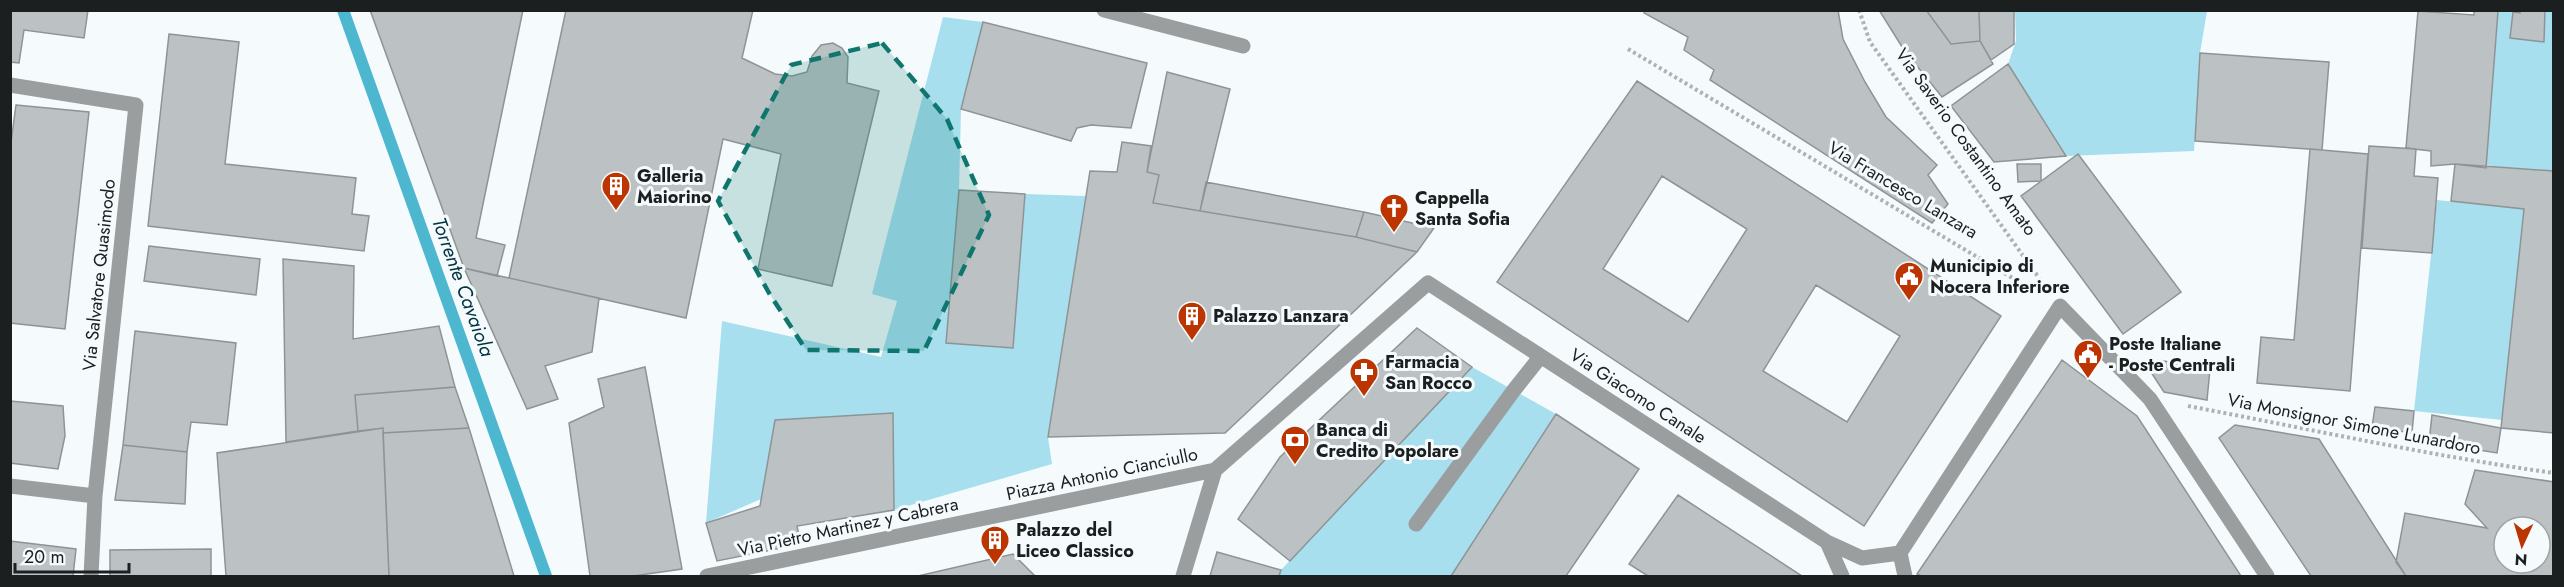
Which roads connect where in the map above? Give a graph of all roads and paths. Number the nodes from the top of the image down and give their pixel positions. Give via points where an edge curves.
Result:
1 (1104, 10) edge
2 (1859, 10) edge
3 (1244, 46) dead end
4 (1628, 49) dead end
5 (10, 85) edge
6 (2060, 306) junction
7 (1541, 356) junction
8 (2150, 399) junction
9 (1215, 471) junction
10 (2553, 473) edge
11 (10, 486) edge
12 (95, 496) junction
13 (997, 515) joint
14 (1416, 524) dead end
15 (1827, 542) junction
16 (1900, 552) junction
17 (91, 576) edge
18 (707, 576) edge
19 (1183, 576) edge
20 (1842, 576) edge
21 (1905, 576) edge
22 (2267, 576) edge

1 - 3 street
2 - 6 path, Via Saverio Costantino Amato via 1870,42
4 - 6 path, Via Francesco Lanzara
5 - 12 street, Via Salvatore Quasimodo via 136,105
6 - 8 street
6 - 16 street
7 - 9 street, Via Giacomo Canale via 1428,283
7 - 14 street
7 - 15 street, Via Giacomo Canale
8 - 10 path, Via Monsignor Simone Lunardoro via 2467,461
8 - 22 street
9 - 13 street, Piazza Antonio Cianciullo
9 - 19 street
11 - 12 street
12 - 17 street, Via Salvatore Quasimodo
13 - 18 street, Via Pietro Martinez y Cabrera
15 - 16 street, Via Giacomo Canale via 1862,558
15 - 20 street
16 - 21 street

